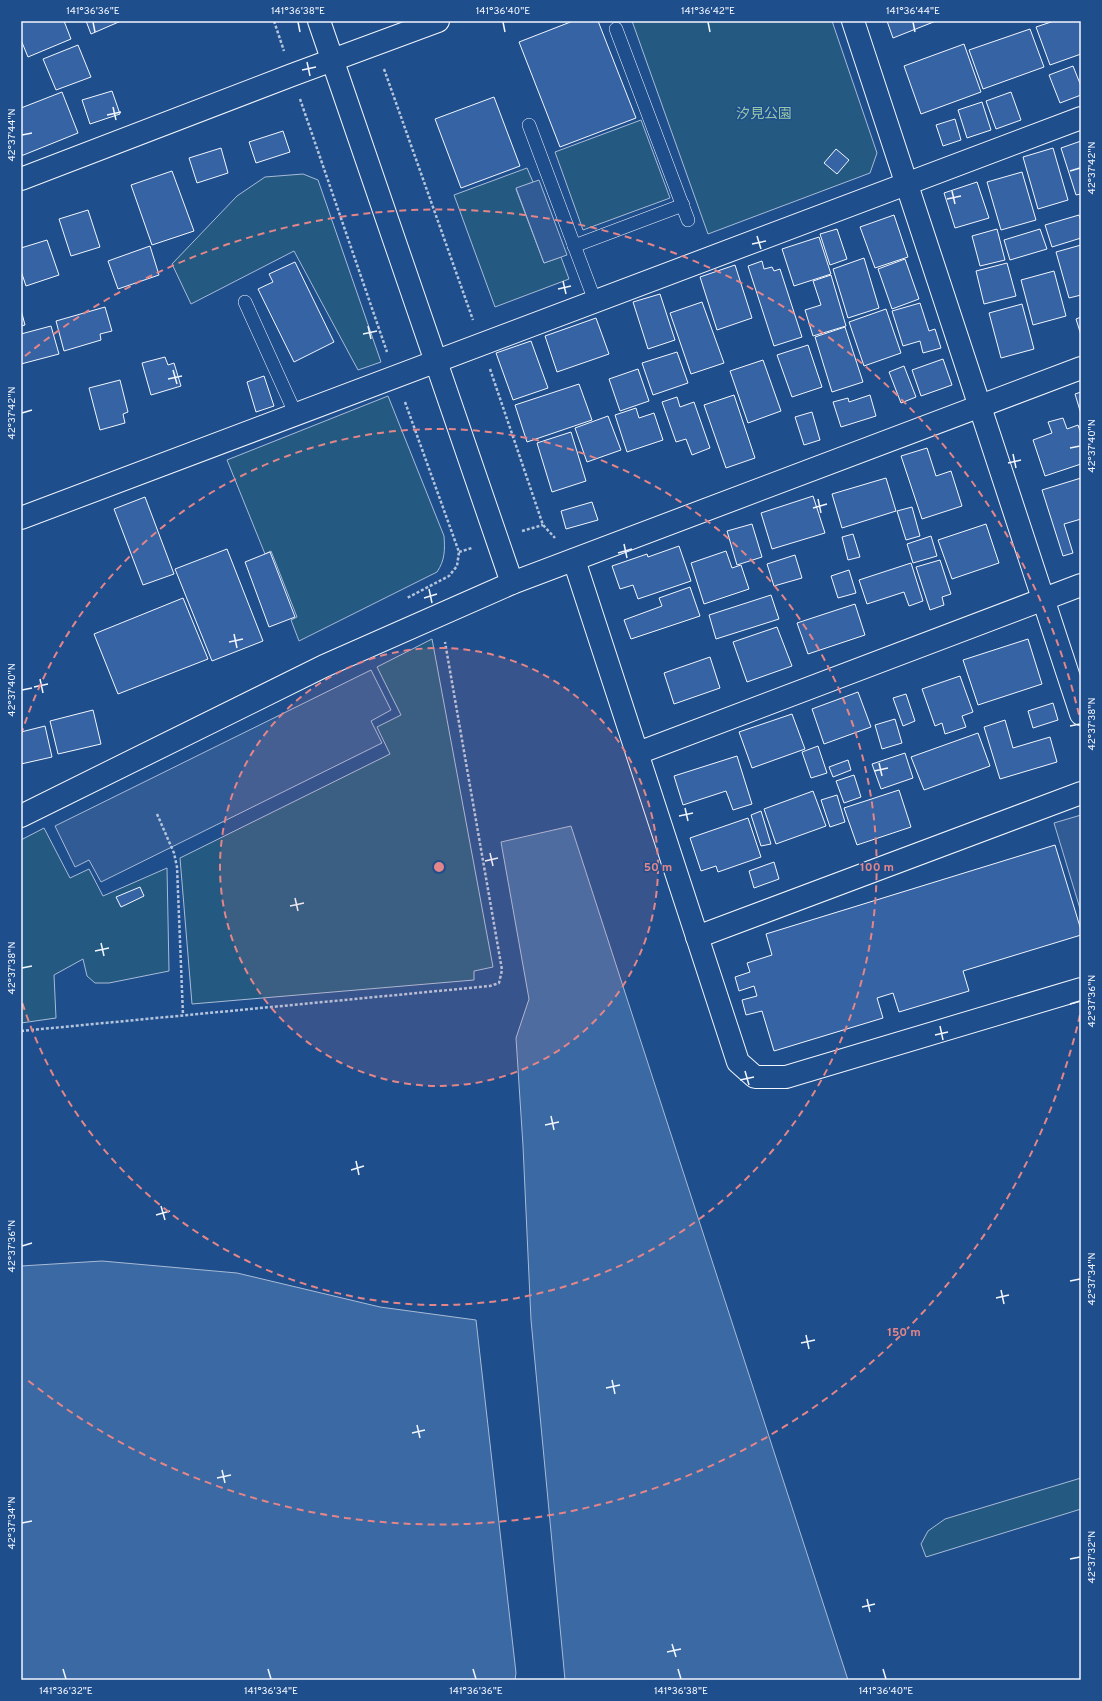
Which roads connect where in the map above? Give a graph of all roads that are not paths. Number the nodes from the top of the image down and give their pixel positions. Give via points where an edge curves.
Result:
1 (319, 21) edge
2 (438, 21) edge
3 (853, 21) edge
4 (616, 29) dead end
5 (332, 60) junction
6 (1081, 118) edge
7 (529, 125) dead end
8 (21, 179) edge
9 (907, 184) junction
10 (683, 205) junction
11 (688, 220) dead end
12 (574, 246) junction
13 (245, 302) dead end
14 (595, 302) junction
15 (436, 362) junction
16 (1081, 368) edge
17 (980, 406) junction
18 (296, 414) junction
19 (21, 518) edge
20 (574, 560) junction
21 (512, 583) junction
22 (1081, 585) edge
23 (1043, 599) junction
24 (1081, 714) edge
25 (638, 753) junction
26 (1081, 793) edge
27 (21, 816) edge
28 (697, 937) junction
29 (1081, 989) edge

1 - 5 street
2 - 5 street
3 - 9 street
4 - 10 lane
5 - 8 street
5 - 15 street
6 - 9 street
7 - 12 lane
9 - 14 street
9 - 17 street
10 - 11 lane
10 - 12 lane
12 - 14 lane
13 - 18 lane
14 - 15 street
15 - 18 street
15 - 21 street
16 - 17 street
17 - 20 street
17 - 23 street
18 - 19 street
20 - 21 street
20 - 25 street
21 - 27 street via 324,666
22 - 23 street
23 - 24 street
23 - 25 street
25 - 28 street
26 - 28 street
28 - 29 street via 738,1062 755,1077 786,1077

